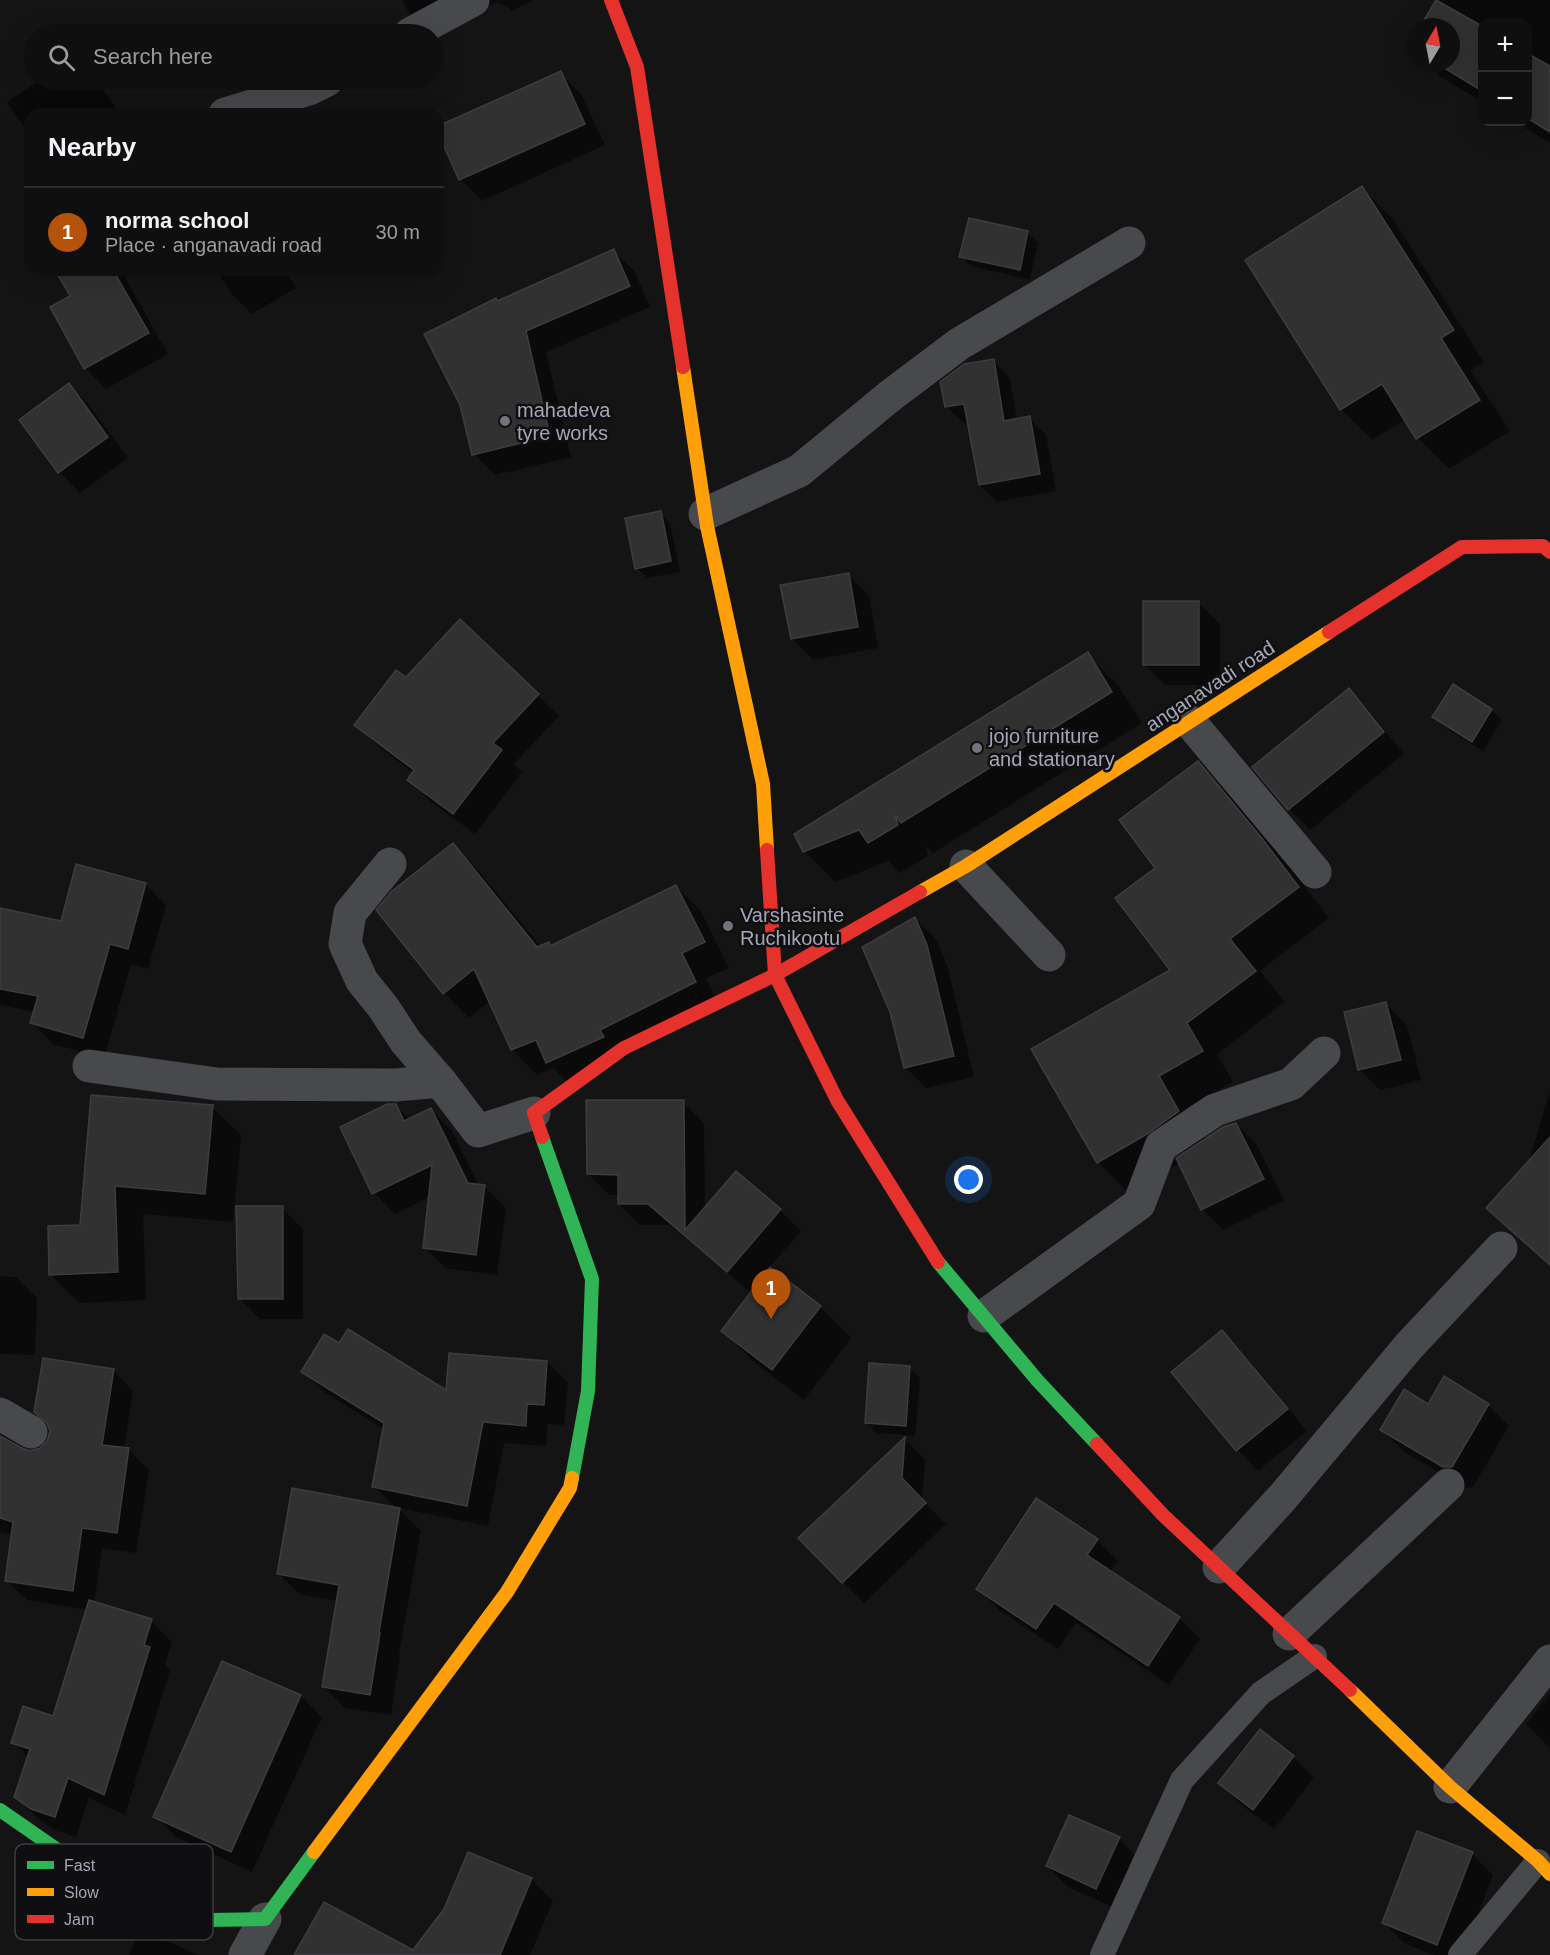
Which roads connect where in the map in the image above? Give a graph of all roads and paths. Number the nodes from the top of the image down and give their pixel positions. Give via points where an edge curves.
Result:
1 (473, 0) edge
2 (611, 0) edge
3 (429, 24) edge
4 (306, 90) edge
5 (245, 108) edge
6 (1129, 243) dead end
7 (705, 514) junction
8 (1550, 552) edge
9 (1190, 722) junction
10 (390, 864) dead end
11 (966, 866) junction
12 (1315, 872) dead end
13 (1048, 955) dead end
14 (775, 975) junction
15 (1324, 1053) dead end
16 (88, 1066) dead end
17 (440, 1081) junction
18 (534, 1113) junction
19 (1502, 1248) dead end
20 (984, 1316) junction
21 (0, 1414) edge
22 (31, 1432) dead end
23 (1448, 1485) dead end
24 (1219, 1567) junction
25 (1289, 1634) junction
26 (1315, 1656) junction
27 (1550, 1661) edge
28 (1450, 1787) junction
29 (0, 1810) edge
30 (49, 1844) edge
31 (1546, 1860) edge
32 (265, 1919) junction
33 (213, 1920) edge
34 (245, 1955) edge
35 (1102, 1955) edge
36 (1460, 1955) edge

1 - 3 street
2 - 7 street via 637,67
4 - 5 street
6 - 7 street via 959,344 799,471
7 - 14 street via 763,784
8 - 9 street, anganavadi road via 1543,546 1462,547
9 - 11 street, anganavadi road
9 - 12 street
10 - 17 street via 350,914 345,944 362,981 405,1042
11 - 13 street
11 - 14 street, anganavadi road
14 - 18 street, anganavadi road via 624,1048
14 - 20 street via 837,1100 936,1259
15 - 20 street via 1291,1084 1215,1110 1161,1146 1139,1204
16 - 17 street via 217,1084
17 - 18 street via 478,1131
18 - 32 street via 592,1279 588,1391 570,1488 507,1592
19 - 24 street via 1409,1346
20 - 24 street via 1037,1380 1147,1498
21 - 22 street
23 - 25 street
24 - 25 street
25 - 26 street
26 - 28 street
26 - 35 lane via 1261,1693 1182,1780
27 - 28 street
28 - 31 street
29 - 30 street
31 - 36 lane
32 - 33 street
32 - 34 street

